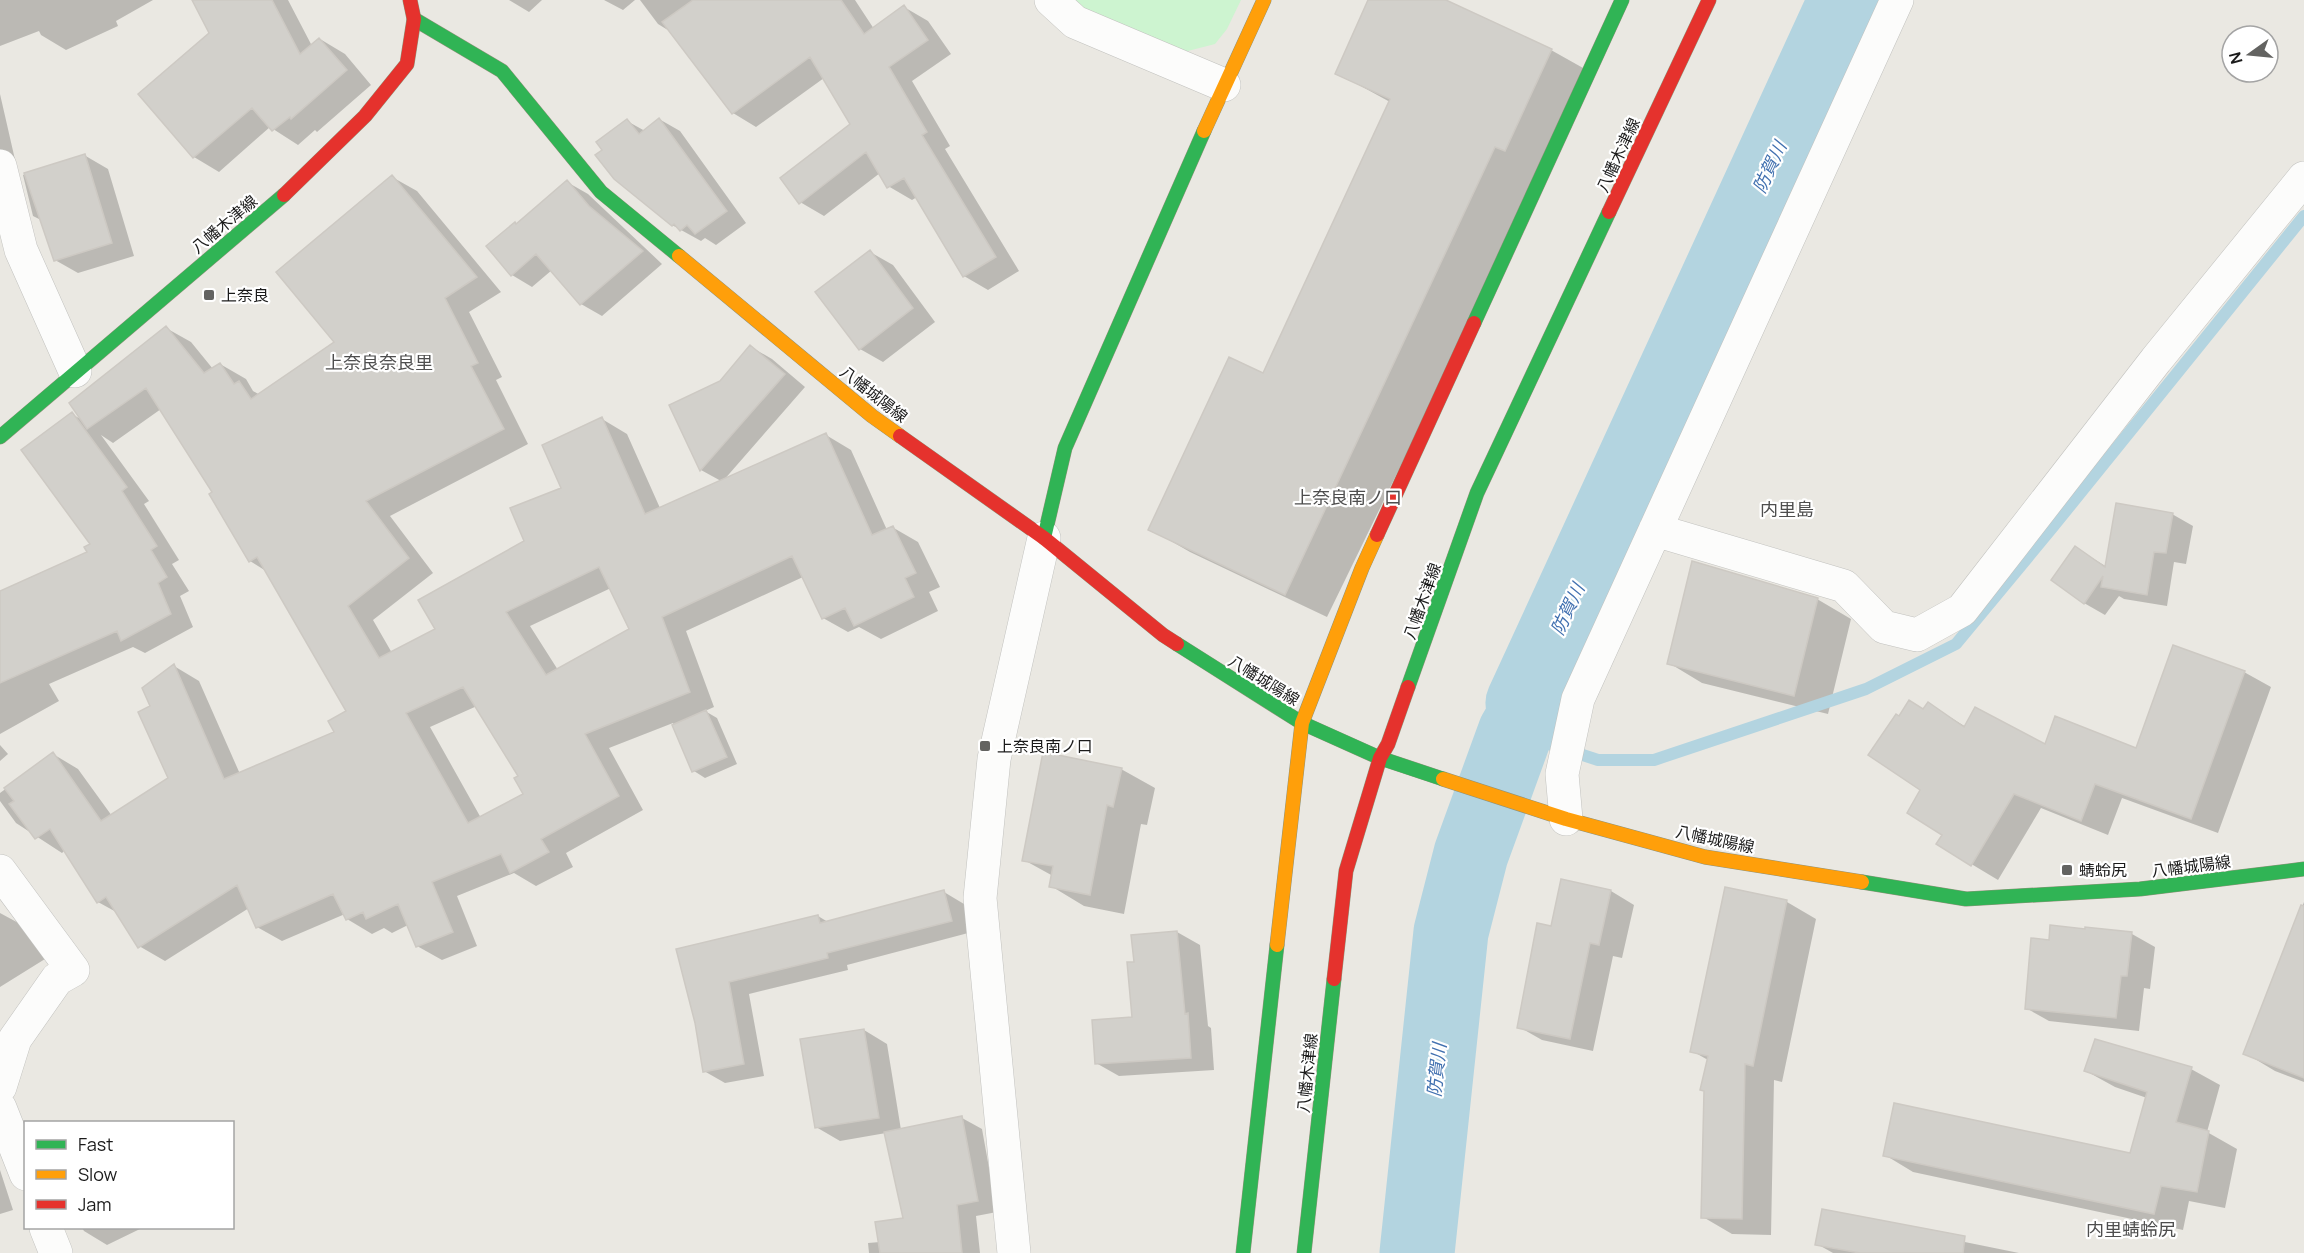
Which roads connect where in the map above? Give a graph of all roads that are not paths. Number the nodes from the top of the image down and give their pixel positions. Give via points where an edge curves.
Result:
1 (1051, 0) edge
2 (1264, 0) edge
3 (1622, 0) edge
4 (1709, 0) edge
5 (1897, 0) edge
6 (417, 6) edge
7 (1224, 85) junction
8 (0, 166) edge
9 (2304, 178) edge
10 (75, 371) junction
11 (0, 437) edge
12 (1655, 530) junction
13 (1044, 538) junction
14 (1302, 723) junction
15 (1380, 758) junction
16 (1566, 819) junction
17 (2304, 869) edge
18 (0, 871) edge
19 (0, 1087) edge
20 (0, 1108) edge
21 (24, 1169) edge
22 (47, 1229) edge
23 (56, 1253) edge
24 (1014, 1253) edge
25 (1243, 1253) edge
26 (1304, 1253) edge

1 - 7 street via 1075,22
2 - 7 main road
3 - 14 main road via 1362,568
4 - 15 main road, 八幡木津線 via 1478,493
5 - 12 street
6 - 10 main road, 八幡木津線 via 407,64 365,116 282,197
6 - 13 main road, 八幡城陽線 via 502,71 601,192 872,416
7 - 13 main road via 1065,448
8 - 10 street via 21,250
9 - 12 street via 2156,360 1962,610 1925,631 1917,635 1884,627 1844,586
10 - 11 main road, 八幡木津線
12 - 16 street via 1578,699 1562,774
13 - 14 main road, 八幡城陽線 via 1163,635
13 - 24 street via 994,759 980,898
14 - 15 main road, 八幡城陽線
14 - 25 main road
15 - 16 main road, 八幡城陽線
15 - 26 main road, 八幡木津線 via 1346,871
16 - 17 main road, 八幡城陽線 via 1705,857 1966,899 2140,889
18 - 19 street via 73,970 57,979 15,1039
20 - 21 street
22 - 23 street

